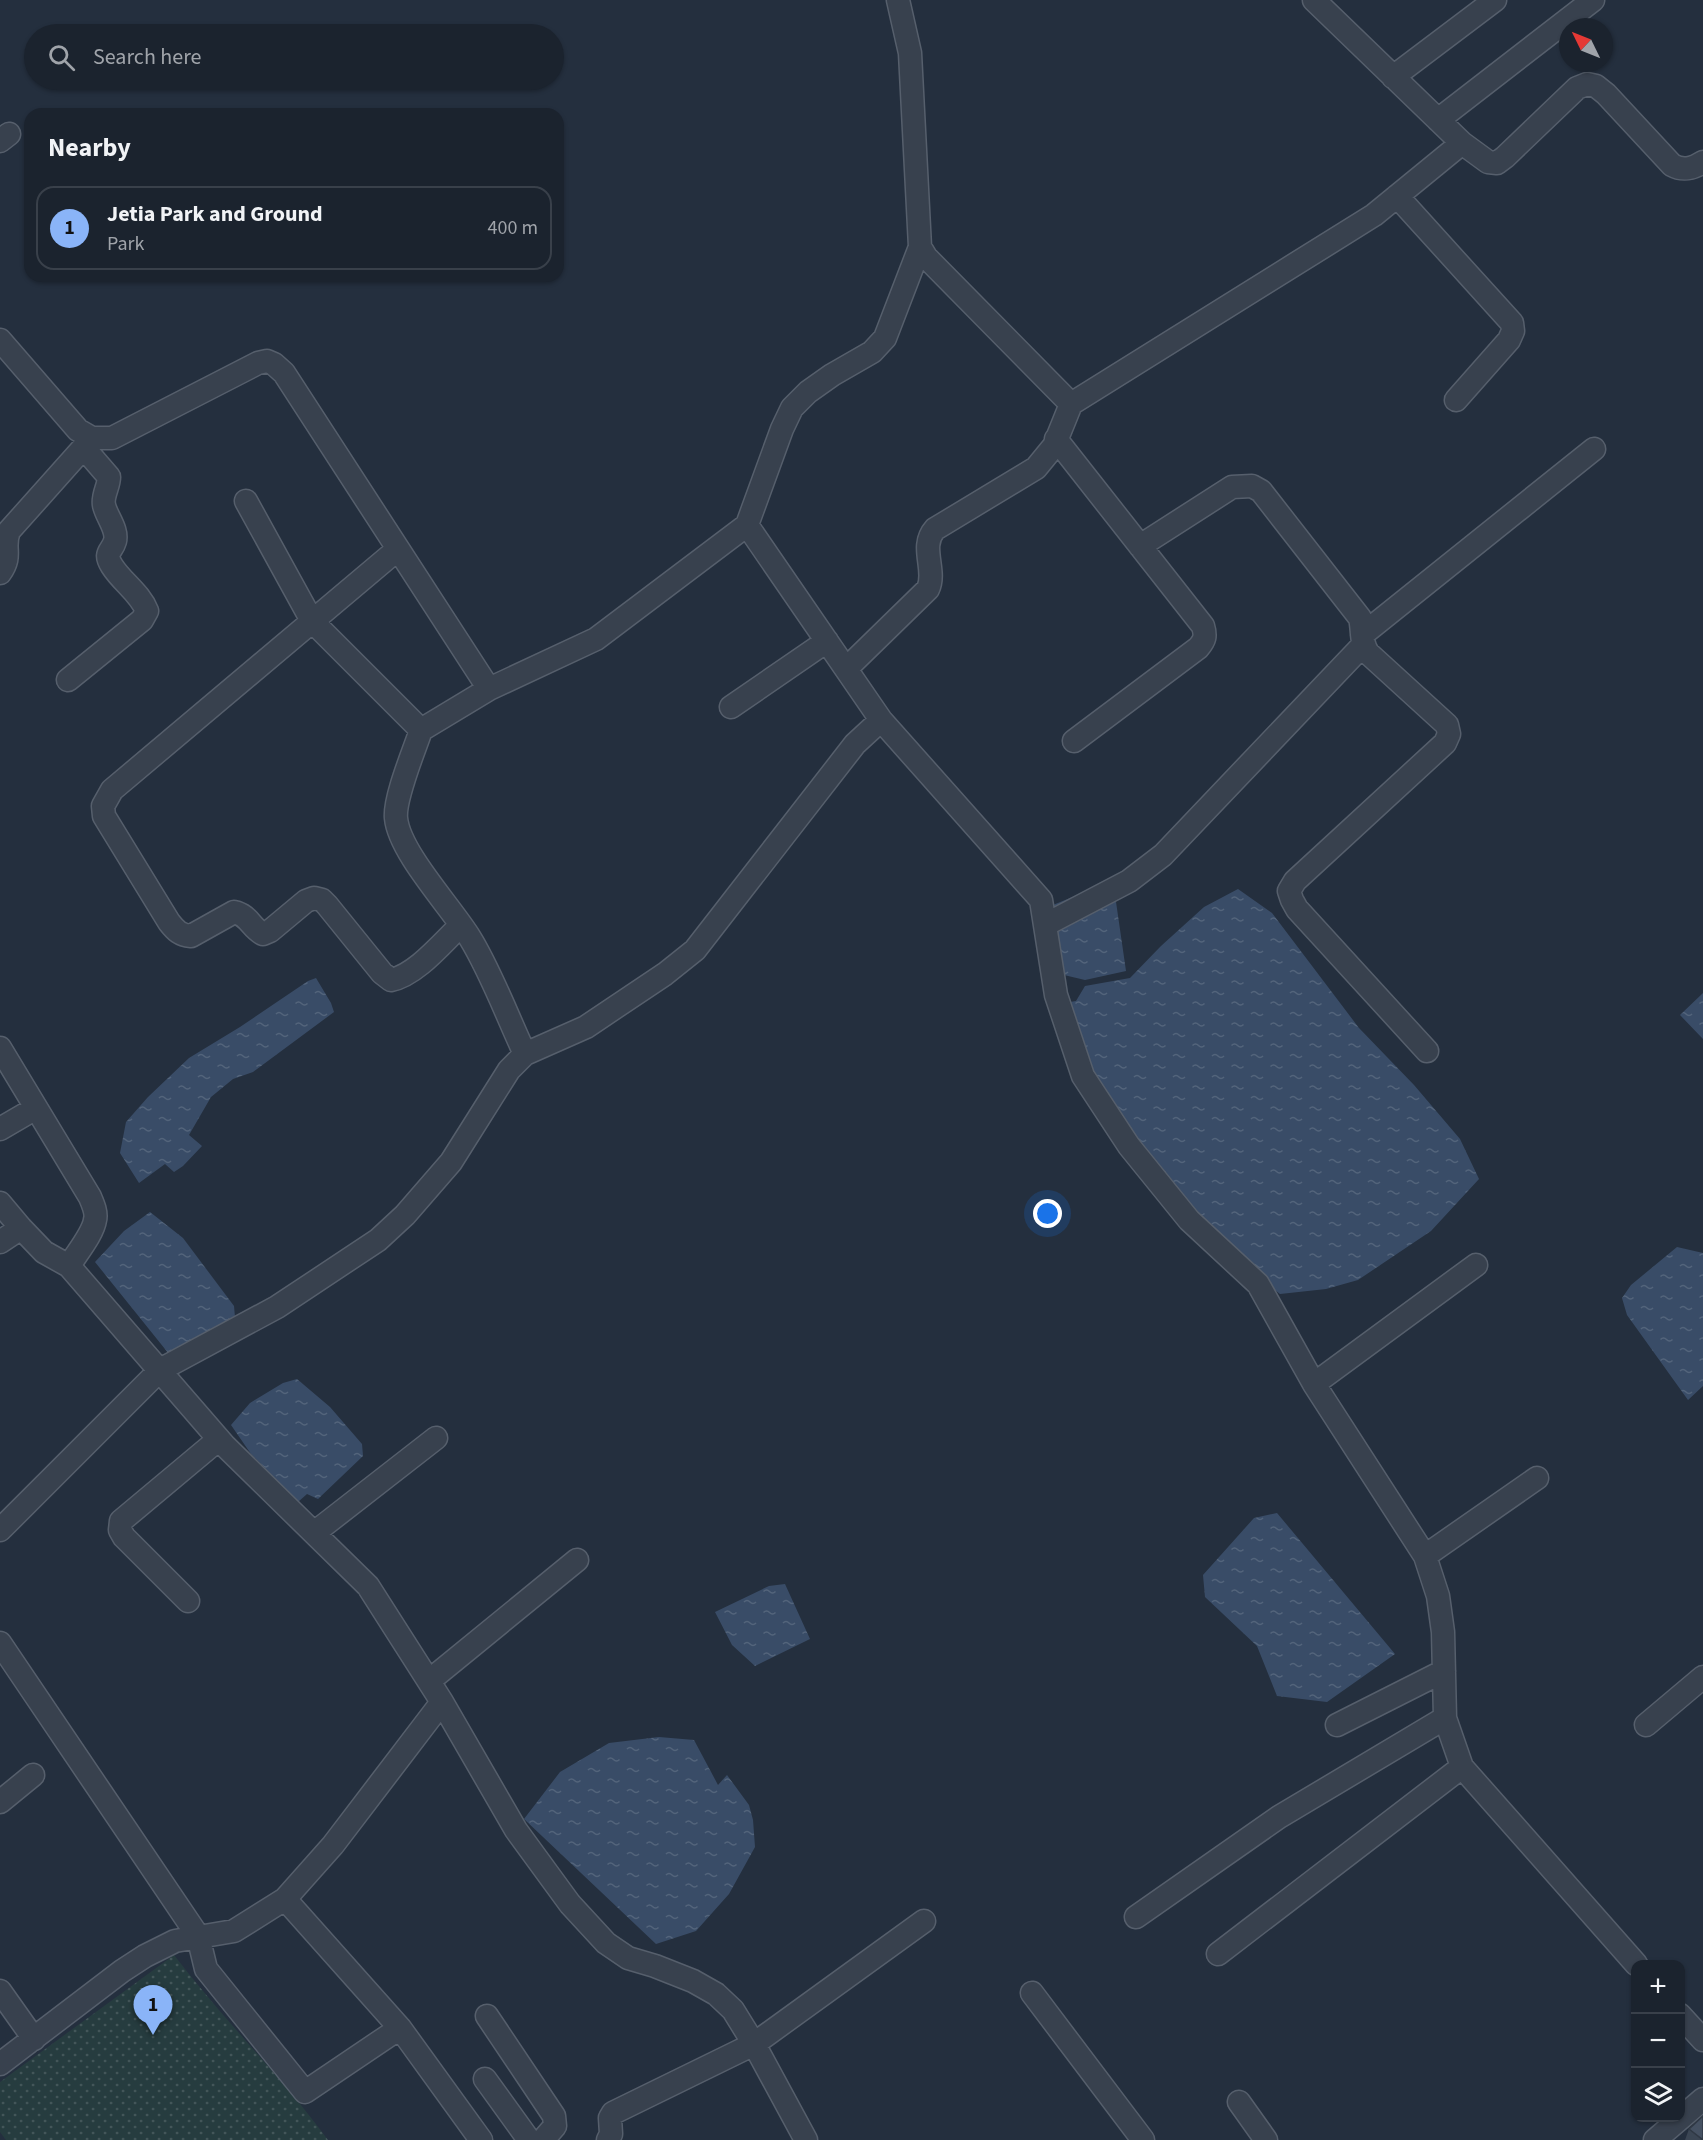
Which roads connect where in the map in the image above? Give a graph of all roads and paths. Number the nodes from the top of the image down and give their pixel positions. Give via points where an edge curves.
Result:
1 (898, 0) edge
2 (1314, 0) edge
3 (1495, 0) edge
4 (1593, 0) edge
5 (1393, 77) junction
6 (1438, 120) junction
7 (1462, 143) junction
8 (1703, 162) edge
9 (1397, 196) junction
10 (920, 247) junction
11 (0, 340) edge
12 (1456, 400) dead end
13 (1071, 404) junction
14 (1056, 439) junction
15 (88, 443) junction
16 (1594, 449) dead end
17 (246, 501) dead end
18 (747, 525) junction
19 (1140, 546) junction
20 (398, 549) junction
21 (0, 573) edge
22 (312, 621) junction
23 (826, 640) junction
24 (1362, 640) junction
25 (846, 669) junction
26 (68, 680) dead end
27 (489, 689) junction
28 (731, 707) dead end
29 (881, 720) junction
30 (421, 730) junction
31 (1074, 741) dead end
32 (1045, 925) junction
33 (461, 926) junction
34 (0, 1048) edge
35 (1427, 1051) dead end
36 (525, 1054) junction
37 (36, 1108) junction
38 (0, 1129) edge
39 (0, 1203) edge
40 (21, 1228) junction
41 (0, 1242) edge
42 (1476, 1264) dead end
43 (69, 1266) junction
44 (160, 1370) junction
45 (1314, 1384) junction
46 (436, 1438) dead end
47 (219, 1439) junction
48 (1537, 1478) dead end
49 (0, 1530) edge
50 (314, 1533) junction
51 (1425, 1556) junction
52 (577, 1560) dead end
53 (188, 1601) dead end
54 (0, 1643) edge
55 (1444, 1671) junction
56 (1703, 1677) edge
57 (429, 1681) junction
58 (442, 1702) junction
59 (1445, 1718) junction
60 (1337, 1725) dead end
61 (1646, 1725) dead end
62 (1462, 1767) junction
63 (33, 1775) dead end
64 (0, 1802) edge
65 (285, 1899) junction
66 (1136, 1917) dead end
67 (924, 1921) dead end
68 (198, 1936) junction
69 (1218, 1954) dead end
70 (1632, 1960) edge
71 (0, 1991) edge
72 (1032, 1993) dead end
73 (487, 2016) dead end
74 (1685, 2020) edge
75 (400, 2028) junction
76 (34, 2039) junction
77 (1703, 2040) edge
78 (754, 2044) junction
79 (0, 2064) edge
80 (485, 2079) dead end
81 (1703, 2099) edge
82 (1239, 2102) dead end
83 (481, 2140) edge
84 (529, 2140) edge
85 (543, 2140) edge
86 (608, 2140) edge
87 (806, 2140) edge
88 (1143, 2140) edge
89 (1266, 2140) edge
90 (1655, 2140) edge

1 - 10 street via 910,53
2 - 5 street
3 - 5 street
4 - 6 street
5 - 6 street
6 - 7 street
7 - 8 street via 1482,159 1497,163 1577,88 1587,84 1606,94 1672,165 1680,170
7 - 9 street
9 - 12 street via 1512,323 1509,340
9 - 13 street via 1362,222
10 - 13 street
10 - 18 street via 885,338 872,352 832,375 792,408
11 - 15 street
13 - 14 street
14 - 19 street
14 - 25 street via 1046,459 1036,468 935,529 927,548 932,582 928,589
15 - 20 street via 112,438 267,361 284,373
15 - 21 street via 9,531 5,540 7,562
15 - 26 street via 109,477 104,505 115,542 108,558 147,611 142,620
16 - 24 street
17 - 22 street
18 - 23 street
18 - 27 street via 596,639
19 - 24 street via 1232,487 1252,486 1261,491 1360,618
19 - 31 street via 1203,626 1204,642
20 - 22 street
20 - 27 street
22 - 30 street
22 - 33 street via 112,790 103,806 104,816 169,922 183,935 191,936 234,912 243,914 263,934 314,898 327,905 391,980 411,972
23 - 25 street
23 - 28 street
24 - 32 street via 1163,855 1129,881
24 - 35 street via 1368,653 1441,718 1449,734 1445,743 1289,891 1297,909
25 - 29 street
27 - 30 street
29 - 32 street via 1041,900
29 - 36 street via 855,744 695,950 586,1027
30 - 33 street via 395,816 408,850
32 - 45 street via 1056,995 1083,1076 1129,1146 1189,1220 1258,1284
33 - 36 street
34 - 37 street
36 - 44 street via 509,1070 451,1162 378,1240 277,1307
37 - 38 street
37 - 43 street via 90,1197 96,1218
39 - 40 street
40 - 41 street
40 - 43 street via 44,1252
42 - 45 street
43 - 44 street
44 - 47 street
44 - 49 street
45 - 51 street
46 - 50 street
47 - 50 street
47 - 53 street via 121,1521 124,1537
48 - 51 street
50 - 57 street via 368,1586
51 - 55 street via 1438,1596
52 - 57 street
54 - 68 street
55 - 59 street
55 - 60 street
56 - 61 street
57 - 58 street
58 - 65 street via 333,1845
58 - 78 street via 516,1830 570,1904 606,1943 628,1958 655,1965 716,1995 733,2010
59 - 62 street
59 - 66 street via 1279,1817
62 - 69 street
62 - 70 street
63 - 64 street
65 - 68 street via 234,1931
65 - 75 street
67 - 78 street
68 - 75 street via 206,1969 305,2092
68 - 76 street via 175,1941 145,1956
71 - 76 street
72 - 88 street
73 - 85 street via 554,2116 555,2126
74 - 77 street
75 - 83 street
76 - 79 street
78 - 86 street via 614,2113
78 - 87 street
80 - 84 street
81 - 90 street
82 - 89 street

